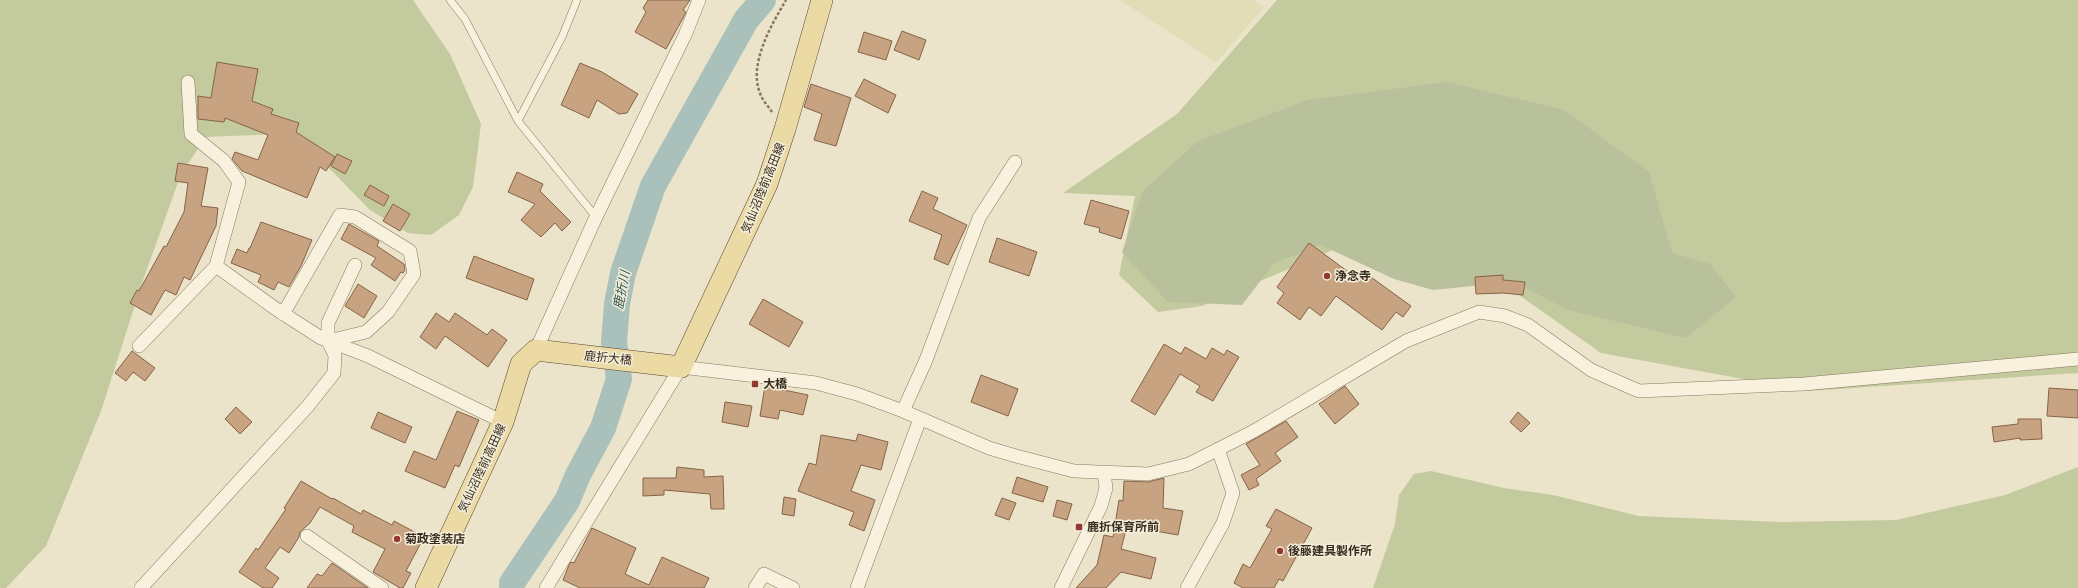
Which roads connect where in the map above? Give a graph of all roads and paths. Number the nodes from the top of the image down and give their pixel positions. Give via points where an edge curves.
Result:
1 (450, 0) edge
2 (577, 0) edge
3 (699, 0) edge
4 (786, 0) edge
5 (822, 0) edge
6 (188, 82) dead end
7 (518, 121) junction
8 (786, 129) junction
9 (1014, 162) dead end
10 (596, 217) junction
11 (356, 265) dead end
12 (216, 266) junction
13 (283, 314) junction
14 (328, 341) junction
15 (138, 346) dead end
16 (536, 350) junction
17 (2078, 359) edge
18 (681, 367) junction
19 (903, 411) junction
20 (920, 419) junction
21 (503, 422) junction
22 (1218, 449) junction
23 (1104, 473) junction
24 (307, 536) dead end
25 (141, 588) edge
26 (382, 588) edge
27 (426, 588) edge
28 (546, 588) edge
29 (755, 588) edge
30 (793, 588) edge
31 (857, 588) edge
32 (1061, 588) edge
33 (1187, 588) edge

1 - 7 lane via 465,19
2 - 7 lane via 562,37
3 - 10 street
4 - 8 path via 761,48 757,77 760,93
5 - 8 main road, 気仙沼陸前高田線
6 - 12 street via 190,134 224,161 239,182
7 - 10 lane
8 - 18 main road, 気仙沼陸前高田線 via 767,184
9 - 19 street via 979,218 926,360
10 - 16 street
11 - 14 street via 328,323
12 - 13 street
12 - 15 street
13 - 14 street
13 - 14 street via 340,215 355,217 410,252 414,274 388,312 366,332
14 - 21 street via 368,356
14 - 25 street via 335,355 334,373 308,406
16 - 18 main road, 鹿折大橋
16 - 21 main road, 気仙沼陸前高田線 via 521,364
17 - 22 street via 1804,384 1639,391 1591,370 1528,325 1505,316 1478,312 1406,340 1254,431
18 - 19 street via 816,383 857,394
18 - 28 street
19 - 20 street
20 - 23 street via 989,448 1016,456 1074,470
20 - 31 street
21 - 27 main road, 気仙沼陸前高田線
22 - 23 street via 1188,464 1148,474
22 - 33 street via 1233,493 1223,523
23 - 32 street via 1106,488 1101,506
24 - 26 street
29 - 30 street via 764,574

